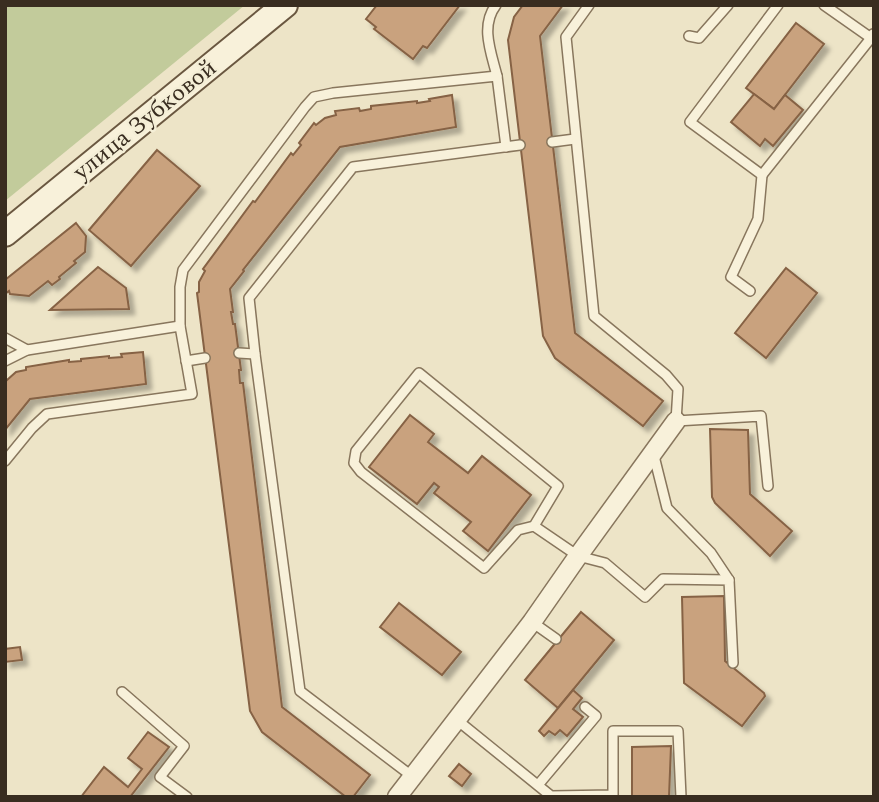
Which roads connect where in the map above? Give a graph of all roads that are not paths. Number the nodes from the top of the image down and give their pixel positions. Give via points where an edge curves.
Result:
1 (285, 5) edge
2 (496, 5) edge
3 (589, 5) edge
4 (728, 5) edge
5 (778, 5) edge
6 (824, 5) edge
7 (689, 36) dead end
8 (872, 36) edge
9 (496, 76) junction
10 (575, 139) junction
11 (552, 142) dead end
12 (520, 145) dead end
13 (506, 148) junction
14 (762, 175) junction
15 (5, 234) edge
16 (750, 292) dead end
17 (180, 326) junction
18 (5, 338) edge
19 (27, 350) junction
20 (239, 353) dead end
21 (255, 354) junction
22 (205, 358) dead end
23 (5, 361) edge
24 (187, 361) junction
25 (676, 421) junction
26 (653, 452) junction
27 (5, 461) edge
28 (768, 486) dead end
29 (534, 526) junction
30 (578, 555) junction
31 (729, 580) junction
32 (532, 622) junction
33 (556, 639) dead end
34 (733, 663) dead end
35 (122, 692) dead end
36 (585, 707) dead end
37 (457, 720) junction
38 (413, 776) junction
39 (538, 785) junction
40 (187, 797) edge
41 (397, 797) edge
42 (681, 797) edge

1 - 15 street, улица Зубковой
2 - 9 lane via 487,26
3 - 10 lane via 566,37
4 - 7 lane via 699,38
5 - 14 lane via 690,122
6 - 8 lane
8 - 14 lane
9 - 13 lane
9 - 17 lane via 314,97 183,270
10 - 11 lane
10 - 25 lane via 594,316 678,389
12 - 13 lane
13 - 21 lane via 353,167 249,298
14 - 16 lane via 758,219 731,277
17 - 19 lane
17 - 24 lane
18 - 19 lane
19 - 23 lane
20 - 21 lane
21 - 38 lane via 300,691
22 - 24 lane
24 - 27 lane via 192,394 47,414
25 - 26 street
25 - 28 lane via 761,416
26 - 30 street
26 - 31 lane via 667,508 711,553
29 - 29 lane via 558,486 419,373 356,452 354,463 361,472 484,568 518,530
29 - 30 lane
30 - 31 lane via 605,563 645,597 663,579
30 - 32 street
31 - 34 lane
32 - 33 lane
32 - 37 street
35 - 40 lane via 184,746 160,776
36 - 39 lane via 596,716
37 - 38 street
37 - 39 lane
38 - 41 street
39 - 42 lane via 551,796 613,795 613,731 678,731

